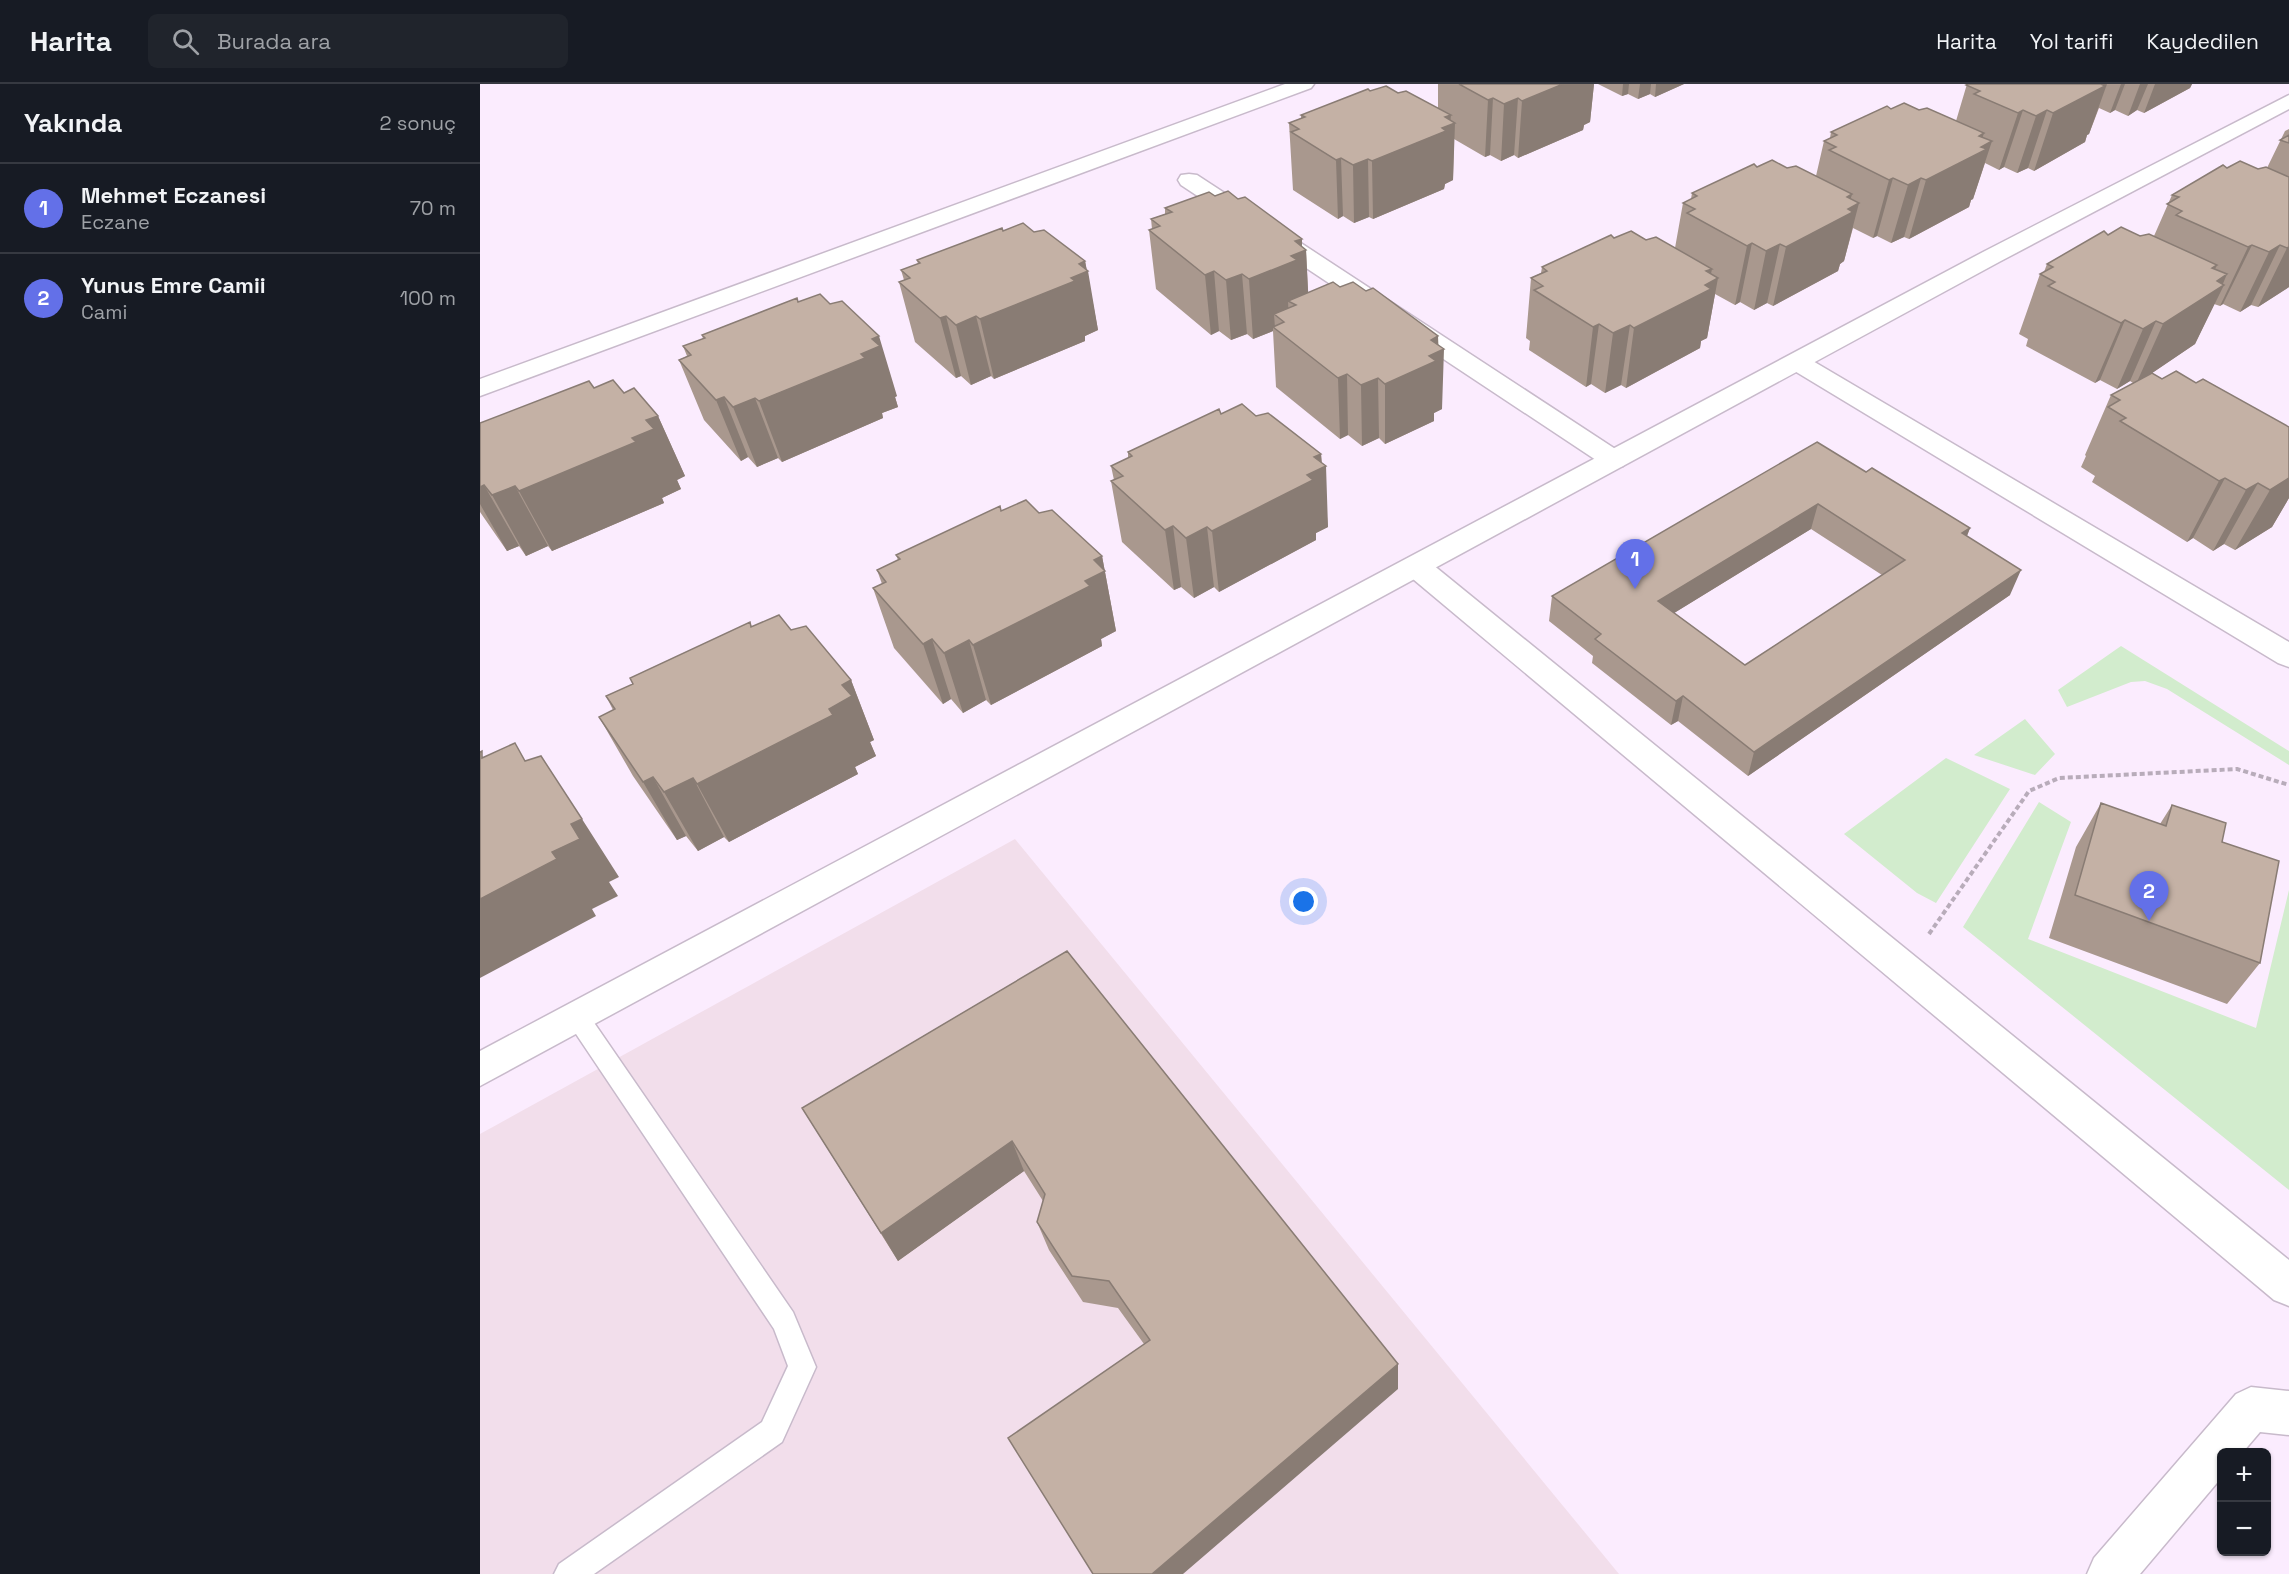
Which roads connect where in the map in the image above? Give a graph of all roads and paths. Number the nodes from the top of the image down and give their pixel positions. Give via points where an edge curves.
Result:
1 (1304, 84) edge
2 (2289, 101) edge
3 (1189, 180) dead end
4 (1797, 362) junction
5 (480, 388) edge
6 (1614, 460) junction
7 (1417, 567) junction
8 (2289, 656) edge
9 (2289, 784) edge
10 (1905, 969) junction
11 (578, 1018) junction
12 (480, 1070) edge
13 (2289, 1286) edge
14 (2289, 1413) edge
15 (569, 1574) edge
16 (2110, 1574) edge

1 - 5 street
2 - 4 street
3 - 6 street
4 - 6 street
4 - 8 street
6 - 7 street
7 - 10 street
7 - 11 street
9 - 10 path via 2237,770 2060,778 2029,791
10 - 13 street
11 - 12 street
11 - 15 lane via 784,1321 802,1367 772,1432
14 - 16 street via 2251,1409

